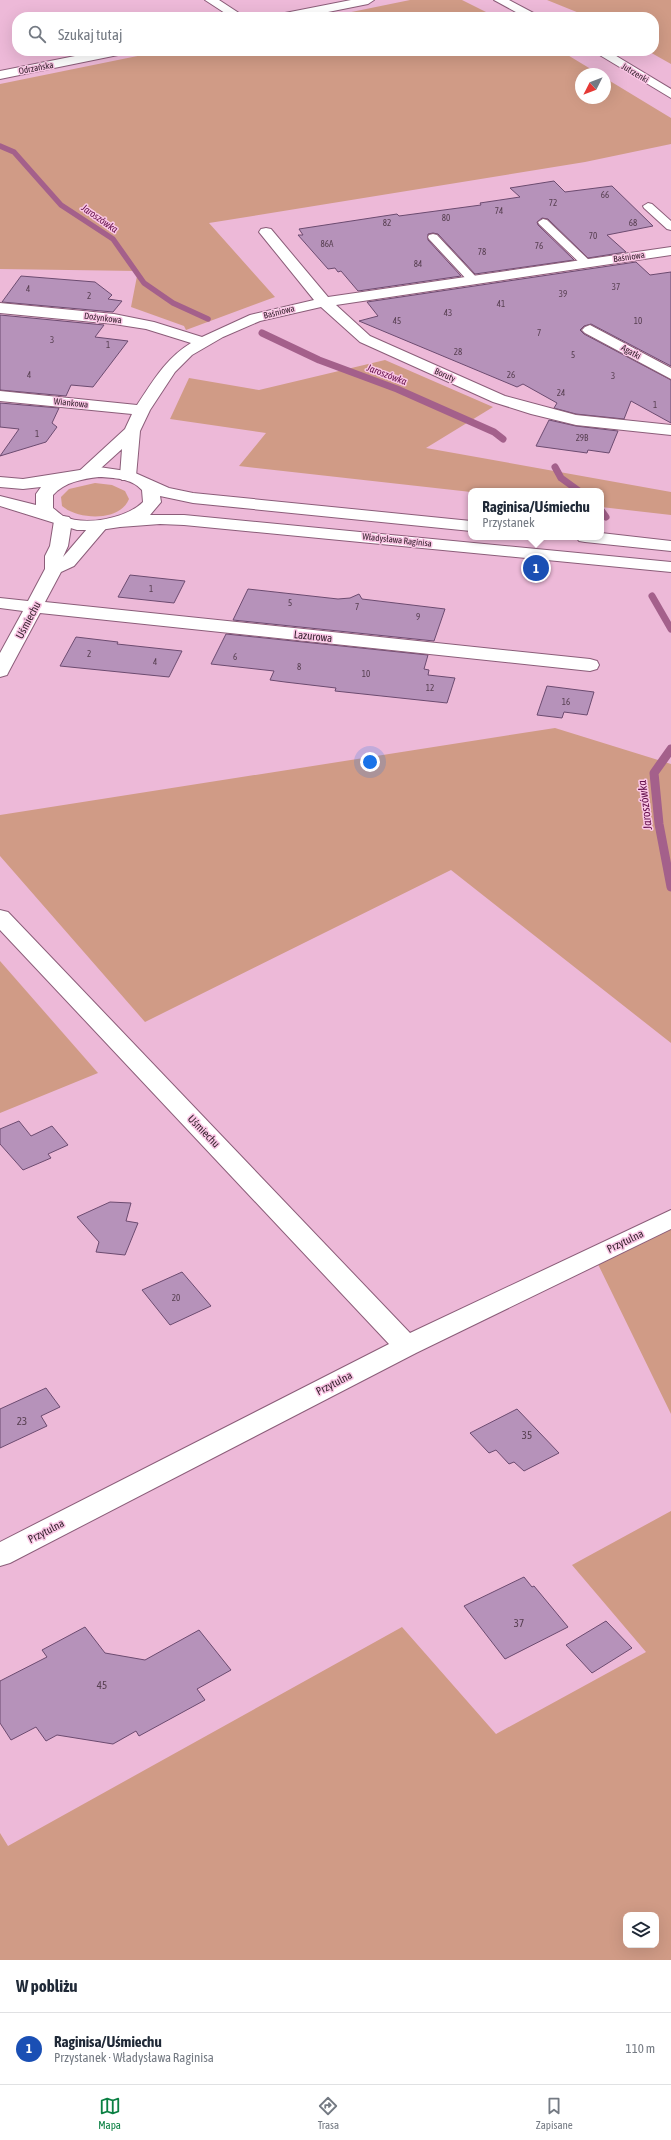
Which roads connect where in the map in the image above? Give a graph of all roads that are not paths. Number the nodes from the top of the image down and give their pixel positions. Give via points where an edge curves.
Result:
1 (211, 0) edge
2 (368, 0) edge
3 (500, 0) edge
4 (231, 12) edge
5 (309, 12) edge
6 (525, 12) edge
7 (93, 56) edge
8 (607, 56) edge
9 (0, 75) edge
10 (671, 94) edge
11 (648, 206) dead end
12 (543, 222) dead end
13 (671, 227) edge
14 (266, 232) dead end
15 (433, 237) dead end
16 (671, 251) edge
17 (587, 264) junction
18 (473, 280) junction
19 (324, 302) junction
20 (0, 308) edge
21 (590, 330) dead end
22 (203, 342) junction
23 (671, 374) edge
24 (0, 396) edge
25 (142, 410) junction
26 (132, 430) junction
27 (671, 430) edge
28 (84, 474) junction
29 (128, 476) junction
30 (65, 479) junction
31 (0, 482) edge
32 (144, 483) junction
33 (0, 501) edge
34 (58, 518) junction
35 (123, 522) junction
36 (99, 526) junction
37 (468, 526) edge
38 (604, 539) edge
39 (671, 546) edge
40 (671, 567) edge
41 (54, 569) junction
42 (0, 603) edge
43 (35, 607) junction
44 (590, 665) dead end
45 (0, 671) edge
46 (0, 917) edge
47 (671, 1219) edge
48 (407, 1346) junction
49 (0, 1555) edge

1 - 4 street
2 - 5 street
3 - 6 street
7 - 9 street, Odrzańska
8 - 10 street, Jutrzenki
11 - 13 lane
12 - 17 lane
14 - 19 street, Boruty
15 - 18 lane
16 - 17 street, Baśniowa
17 - 18 street, Baśniowa
18 - 19 street, Baśniowa
19 - 22 street, Baśniowa via 255,318
19 - 27 street, Boruty via 365,339 500,399 576,420
20 - 22 street, Dożynkowa via 114,319 149,325
21 - 23 street, Agatki
22 - 25 street, Baśniowa via 169,369
24 - 25 street, Wiankowa
25 - 26 street, Baśniowa
26 - 28 street, Baśniowa
26 - 29 street, Baśniowa
28 - 29 street, Władysława Raginisa
28 - 30 street, Władysława Raginisa
29 - 32 street, Władysława Raginisa
30 - 31 street via 23,484
30 - 34 street via 49,488 42,500 47,511
32 - 35 street via 152,495 149,507
32 - 37 street, Władysława Raginisa via 164,492 194,498
33 - 34 street
34 - 36 street via 86,526
34 - 41 street, Uśmiechu via 59,546 54,556
35 - 36 street
35 - 40 street, Władysława Raginisa via 184,520
36 - 41 street via 68,562
38 - 39 street
41 - 43 street, Uśmiechu
42 - 43 street, Lazurowa
43 - 44 street, Lazurowa
43 - 45 street, Uśmiechu
46 - 48 street, Uśmiechu
47 - 48 street, Przytulna
48 - 49 street, Przytulna

